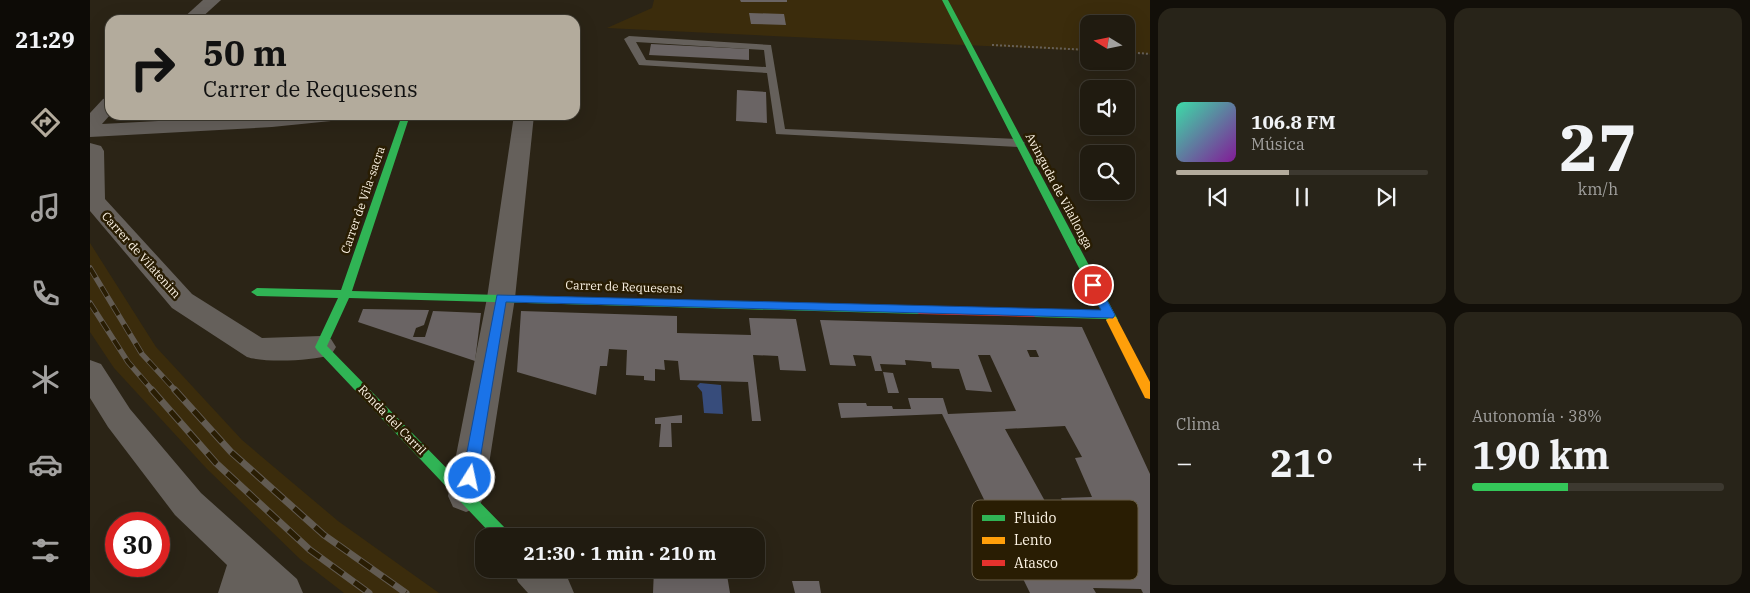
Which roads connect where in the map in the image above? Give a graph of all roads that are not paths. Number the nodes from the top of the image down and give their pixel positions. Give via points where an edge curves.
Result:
1 (213, 0) edge
2 (945, 0) edge
3 (195, 15) edge
4 (771, 70) junction
5 (105, 108) edge
6 (282, 120) edge
7 (404, 120) edge
8 (523, 120) edge
9 (90, 125) edge
10 (90, 131) edge
11 (1018, 143) junction
12 (90, 150) edge
13 (258, 292) dead end
14 (346, 293) junction
15 (501, 298) junction
16 (1109, 315) junction
17 (321, 347) junction
18 (92, 386) edge
19 (1150, 394) edge
20 (466, 496) junction
21 (496, 528) edge
22 (243, 577) edge
23 (540, 578) edge
24 (283, 593) edge
25 (554, 593) edge

1 - 3 street
2 - 11 street, Avinguda de Vilallonga
4 - 4 lane via 768,47 629,39 642,63
4 - 11 lane via 780,132
5 - 9 street
6 - 10 street
7 - 14 street, Carrer de Vila-sacra
8 - 15 street
11 - 16 street, Avinguda de Vilallonga
12 - 17 street, Carrer de Vilatenim via 93,151 93,200 182,301 257,349
13 - 14 street, Carrer de Requesens
14 - 15 street, Carrer de Requesens
14 - 17 street
15 - 16 street, Carrer de Requesens
15 - 20 street
16 - 19 street, Avinguda de Vilallonga
17 - 20 street, Ronda del Carril
18 - 22 street
20 - 21 street, Ronda del Carril
22 - 24 street
23 - 25 street

